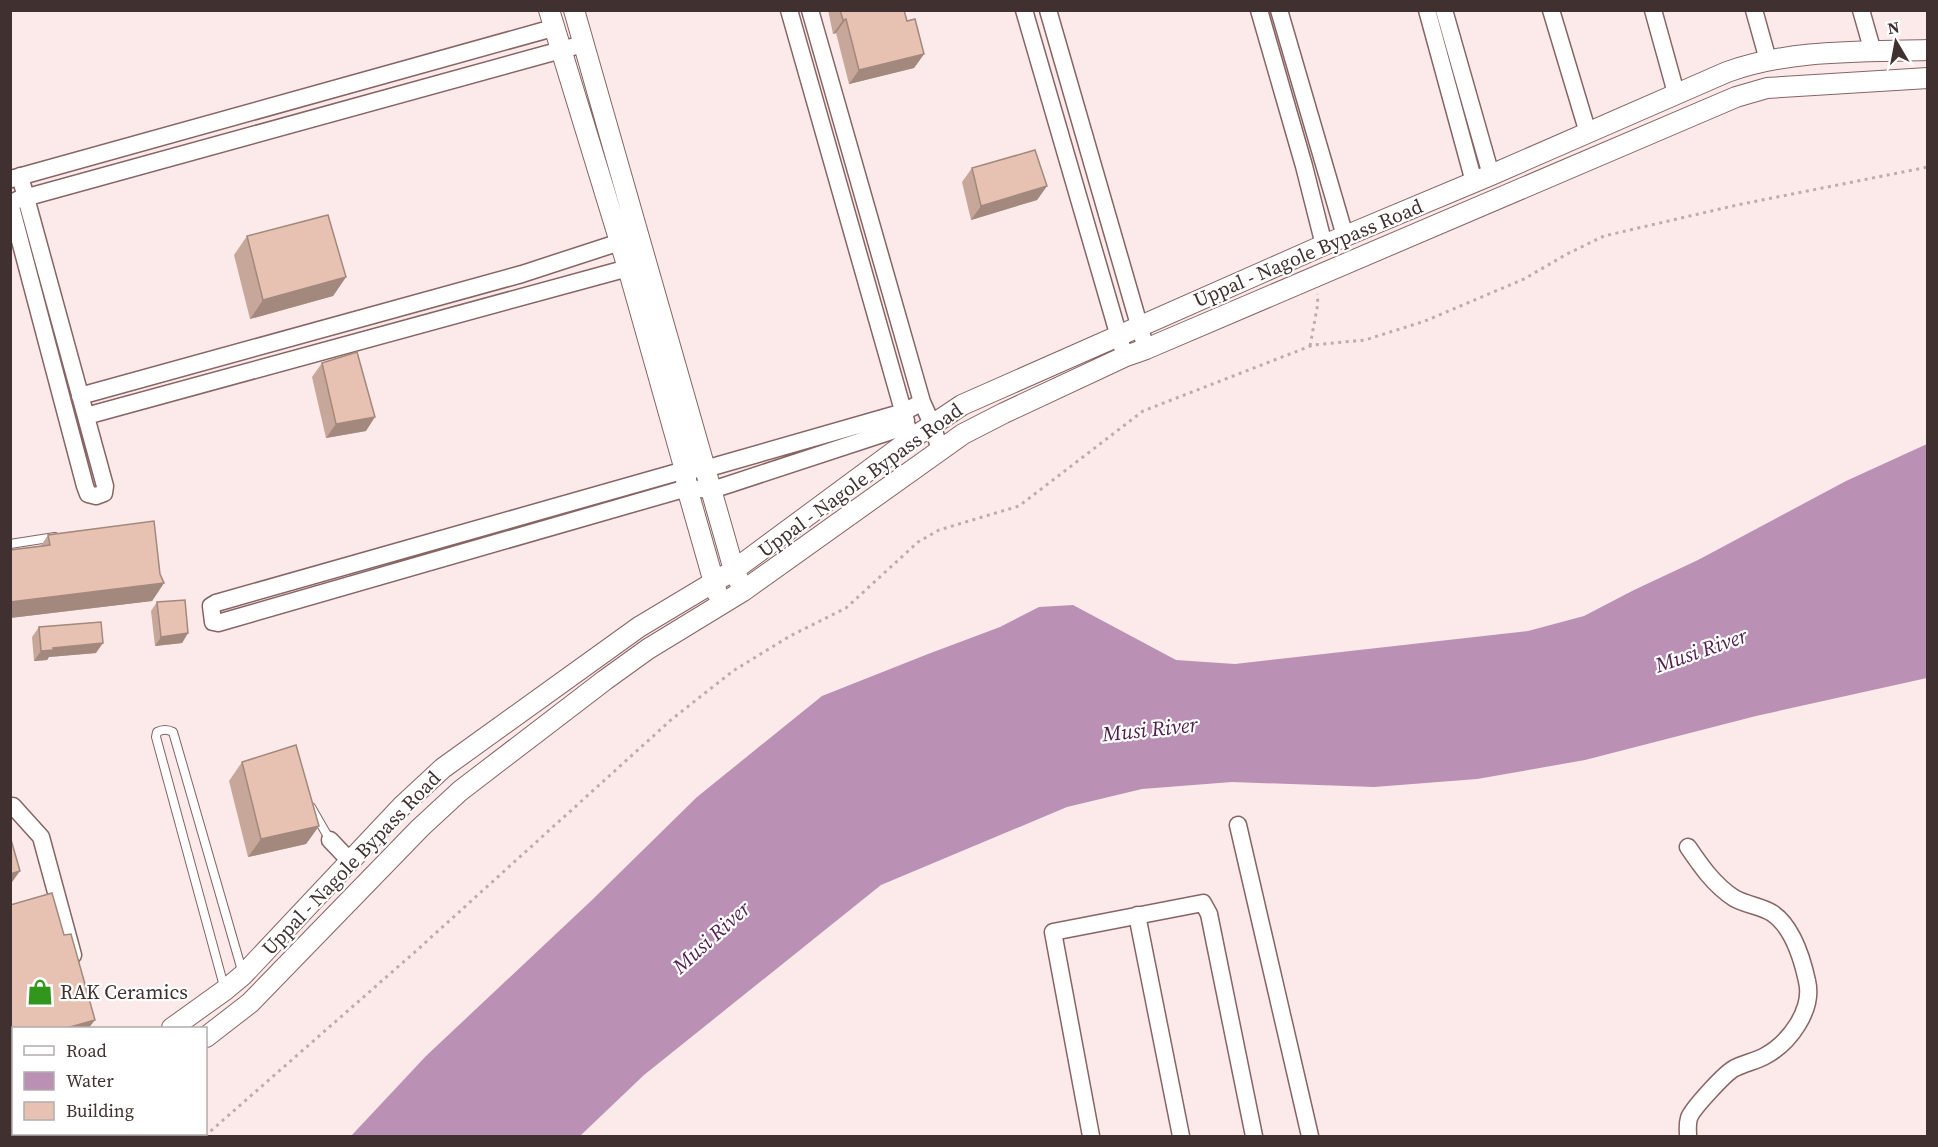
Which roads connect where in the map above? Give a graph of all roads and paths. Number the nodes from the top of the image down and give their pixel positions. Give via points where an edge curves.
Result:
1 (574, 10) edge
2 (789, 10) edge
3 (810, 10) edge
4 (1024, 10) edge
5 (1048, 10) edge
6 (1259, 10) edge
7 (1279, 10) edge
8 (1427, 10) edge
9 (1444, 10) edge
10 (1551, 10) edge
11 (1653, 10) edge
12 (1754, 10) edge
13 (1861, 10) edge
14 (551, 19) edge
15 (583, 44) junction
16 (560, 50) junction
17 (1928, 50) edge
18 (1873, 52) junction
19 (1768, 60) junction
20 (1928, 78) edge
21 (1676, 93) junction
22 (1588, 133) junction
23 (1928, 167) edge
24 (15, 178) edge
25 (1483, 178) junction
26 (16, 201) edge
27 (1345, 236) junction
28 (620, 242) junction
29 (1324, 245) junction
30 (628, 268) junction
31 (1315, 277) junction
32 (1138, 326) junction
33 (1118, 335) junction
34 (1310, 346) junction
35 (1146, 349) junction
36 (1126, 356) junction
37 (889, 360) junction
38 (916, 384) junction
39 (80, 396) junction
40 (922, 402) junction
41 (86, 416) junction
42 (932, 424) junction
43 (907, 426) junction
44 (940, 450) junction
45 (705, 469) junction
46 (686, 479) junction
47 (712, 490) junction
48 (67, 536) edge
49 (10, 544) edge
50 (734, 570) junction
51 (714, 582) junction
52 (743, 591) junction
53 (721, 604) junction
54 (308, 801) edge
55 (10, 807) edge
56 (1238, 825) dead end
57 (330, 840) joint
58 (1688, 847) dead end
59 (350, 861) junction
60 (1137, 915) junction
61 (77, 972) edge
62 (243, 975) junction
63 (225, 990) junction
64 (175, 1027) edge
65 (207, 1036) edge
66 (205, 1137) edge
67 (1091, 1137) edge
68 (1181, 1137) edge
69 (1254, 1137) edge
70 (1310, 1137) edge
71 (1688, 1137) edge

1 - 15 street, Uppal - Nagole Bypass Road
2 - 37 street
3 - 38 street
4 - 33 street
5 - 32 street
6 - 29 street
7 - 27 street
8 - 25 street
9 - 25 street
10 - 22 street
11 - 21 street
12 - 19 street
13 - 18 street
14 - 16 street
14 - 24 street
15 - 16 street
15 - 45 street, Uppal - Nagole Bypass Road
16 - 26 street
16 - 28 street
17 - 18 street, Uppal - Nagole Bypass Road
18 - 19 street, Uppal - Nagole Bypass Road
19 - 21 street, Uppal - Nagole Bypass Road
20 - 31 street, Uppal - Nagole Bypass Road via 1767,88 1736,97
21 - 22 street, Uppal - Nagole Bypass Road
22 - 25 street, Uppal - Nagole Bypass Road
23 - 34 path via 1604,236 1524,279 1425,321 1365,340
24 - 26 street
25 - 27 street, Uppal - Nagole Bypass Road
26 - 39 street
26 - 41 street via 85,486 88,494 96,496 104,493 105,486
27 - 29 street, Uppal - Nagole Bypass Road
28 - 30 street
28 - 39 street via 522,274
29 - 32 street, Uppal - Nagole Bypass Road
30 - 41 street
30 - 46 street
31 - 34 path via 1318,303
31 - 35 street, Uppal - Nagole Bypass Road
32 - 33 street, Uppal - Nagole Bypass Road
32 - 35 street
33 - 36 street
33 - 42 street, Uppal - Nagole Bypass Road via 962,405
34 - 66 path via 1143,411 1019,506 939,530 918,542 846,608 733,671 672,719
35 - 36 street, Uppal - Nagole Bypass Road
36 - 44 street, Uppal - Nagole Bypass Road via 1004,413
37 - 38 street
37 - 43 street
38 - 40 street
39 - 41 street
40 - 42 street
40 - 43 street
42 - 43 street, Uppal - Nagole Bypass Road
42 - 44 street
43 - 45 street
43 - 47 street
43 - 50 street, Uppal - Nagole Bypass Road
44 - 52 street, Uppal - Nagole Bypass Road
45 - 46 street
45 - 47 street, Uppal - Nagole Bypass Road
46 - 46 street via 218,624 213,622 210,609 216,603
46 - 47 street
46 - 51 street
47 - 50 street, Uppal - Nagole Bypass Road
48 - 49 lane
50 - 51 street, Uppal - Nagole Bypass Road
50 - 52 street, Uppal - Nagole Bypass Road
51 - 53 street
51 - 59 street, Uppal - Nagole Bypass Road via 639,627 443,768
52 - 53 street, Uppal - Nagole Bypass Road
53 - 65 street, Uppal - Nagole Bypass Road via 648,649 460,791 250,1003
54 - 57 lane
55 - 61 street via 41,837
56 - 70 street
57 - 59 street
58 - 71 street via 1721,888 1736,899 1771,912 1785,924 1794,938 1808,983 1808,1002 1802,1017 1777,1049 1726,1074 1689,1116
59 - 62 street, Uppal - Nagole Bypass Road
60 - 67 street via 1053,932
60 - 68 street
60 - 69 street via 1203,903 1209,914
62 - 63 street, Uppal - Nagole Bypass Road
62 - 63 lane via 173,732 162,730 156,737
63 - 64 street, Uppal - Nagole Bypass Road

